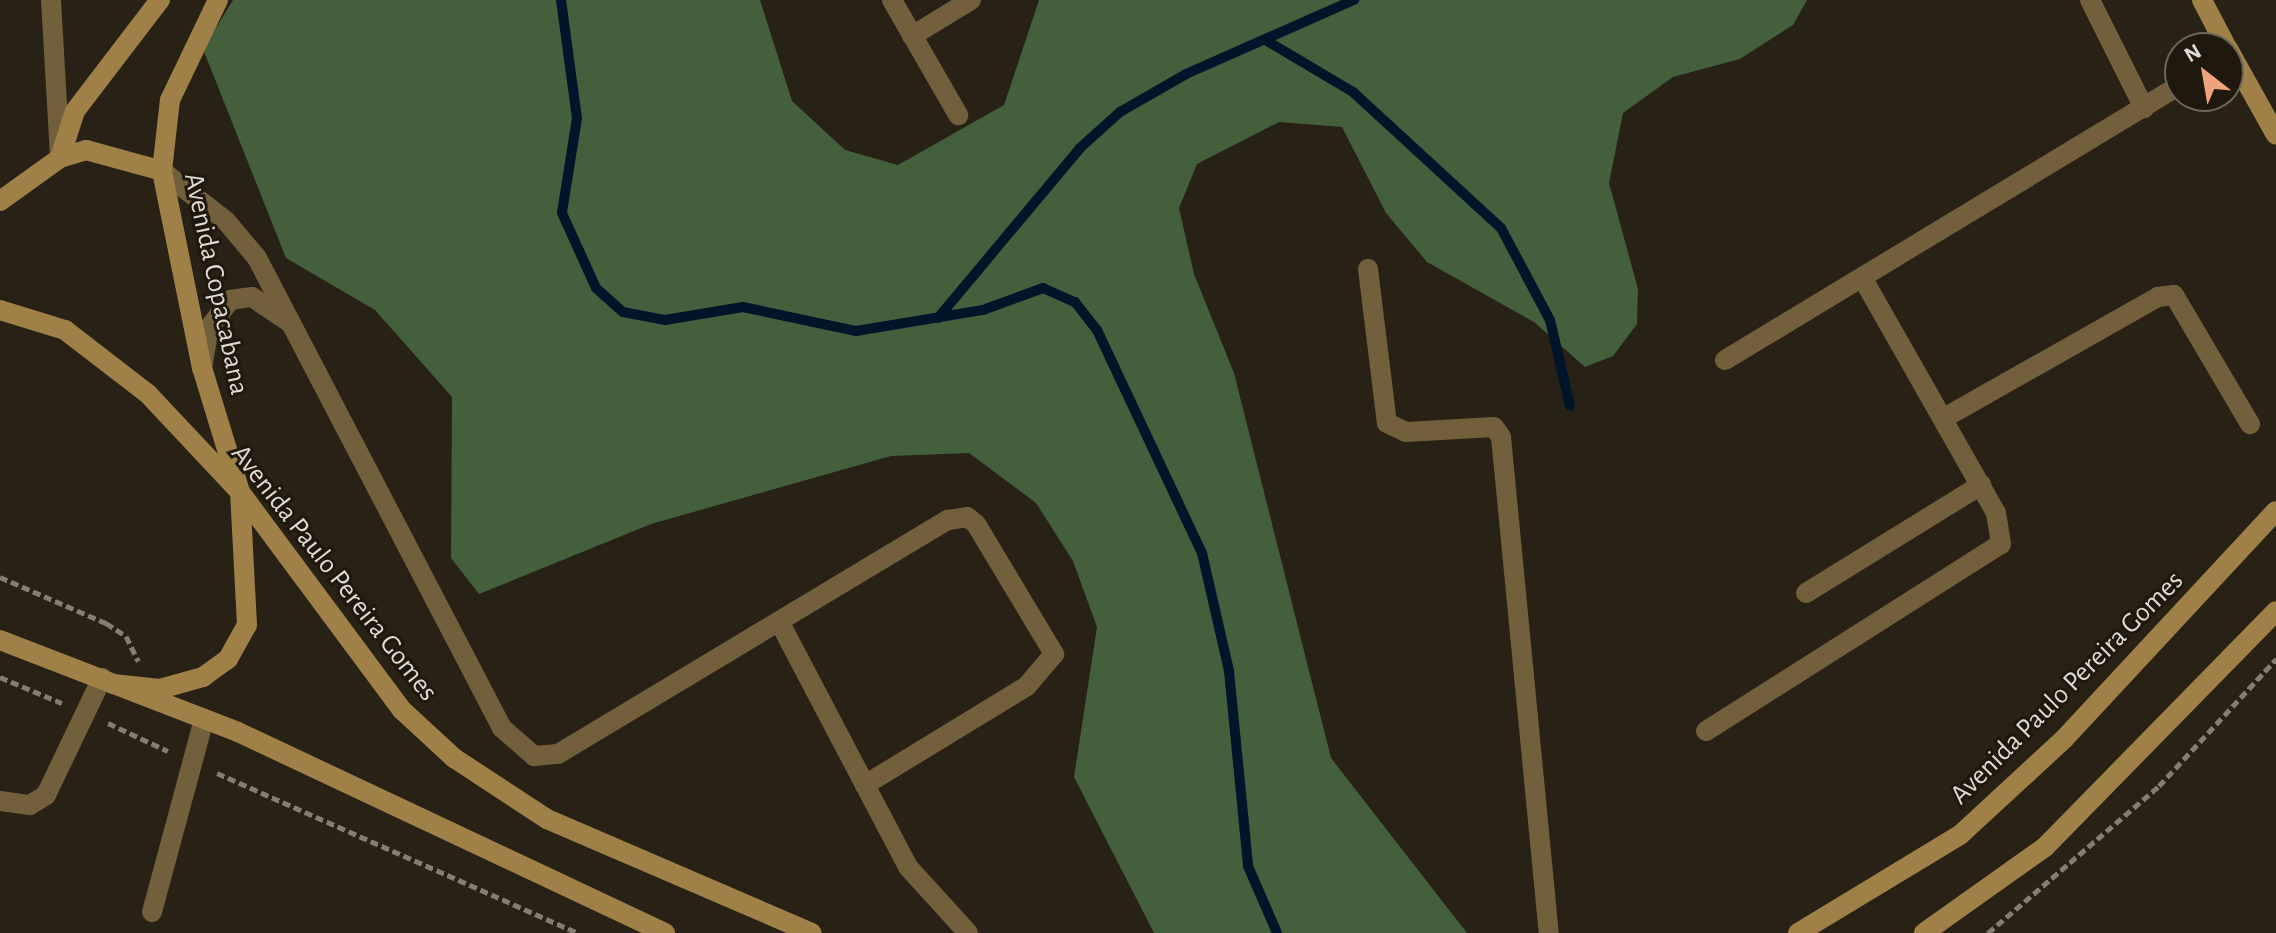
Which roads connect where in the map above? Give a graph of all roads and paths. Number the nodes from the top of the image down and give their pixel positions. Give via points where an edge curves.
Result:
1 (51, 0) edge
2 (160, 0) edge
3 (218, 0) edge
4 (892, 0) edge
5 (971, 0) edge
6 (2090, 0) edge
7 (2202, 0) edge
8 (2218, 32) edge
9 (912, 36) junction
10 (2244, 79) edge
11 (2164, 95) edge
12 (2144, 108) junction
13 (958, 115) dead end
14 (2276, 135) edge
15 (60, 158) junction
16 (162, 171) junction
17 (0, 201) edge
18 (1368, 269) dead end
19 (1864, 281) junction
20 (0, 310) edge
21 (300, 331) junction
22 (1725, 360) dead end
23 (202, 368) junction
24 (1944, 418) junction
25 (2250, 424) dead end
26 (1981, 485) junction
27 (240, 492) junction
28 (2276, 511) edge
29 (0, 577) edge
30 (1806, 593) dead end
31 (2276, 611) edge
32 (781, 625) junction
33 (0, 640) edge
34 (2276, 659) edge
35 (0, 677) edge
36 (107, 681) junction
37 (143, 692) junction
38 (85, 713) junction
39 (204, 719) junction
40 (1706, 731) dead end
41 (141, 739) junction
42 (189, 761) junction
43 (865, 785) junction
44 (0, 801) edge
45 (152, 912) dead end
46 (578, 933) edge
47 (665, 933) edge
48 (812, 933) edge
49 (968, 933) edge
50 (1549, 933) edge
51 (1798, 933) edge
52 (1924, 933) edge
53 (1988, 933) edge

1 - 15 street
2 - 15 main road via 75,111
3 - 16 main road, Avenida Copacabana via 170,100
4 - 9 street
5 - 9 street
6 - 12 street
7 - 8 main road
9 - 13 street
10 - 14 main road
11 - 12 street
12 - 19 street
15 - 16 main road via 86,150
15 - 17 main road
16 - 21 street via 226,221
16 - 23 main road, Avenida Copacabana
18 - 50 street via 1387,423 1406,432 1494,427 1501,437
19 - 22 street
19 - 24 street
20 - 27 main road, Avenida Paulo Pereira Gomes via 65,330 106,357
21 - 23 street via 266,303 240,296 217,312
21 - 32 street via 515,746 534,756 558,754
23 - 27 main road, Avenida Copacabana
24 - 25 street via 2158,297 2174,295
24 - 26 street
26 - 30 street
26 - 40 street via 2002,534 1991,555
27 - 37 main road via 249,576 244,635 203,677
27 - 48 main road, Avenida Paulo Pereira Gomes via 373,675 454,758 547,819
28 - 51 main road, Avenida Paulo Pereira Gomes via 2073,729 1960,835
29 - 37 path via 126,636
31 - 52 main road via 2045,847
32 - 43 street
32 - 43 street via 948,520 967,517 1054,654 1027,686
33 - 36 main road
34 - 53 path via 2159,786
35 - 38 path
36 - 37 main road
36 - 38 street
37 - 39 main road
37 - 41 path
38 - 41 path
38 - 44 street via 46,795 30,805
39 - 42 street
39 - 47 main road
41 - 42 path
42 - 45 street
42 - 46 path
43 - 49 street via 908,867

